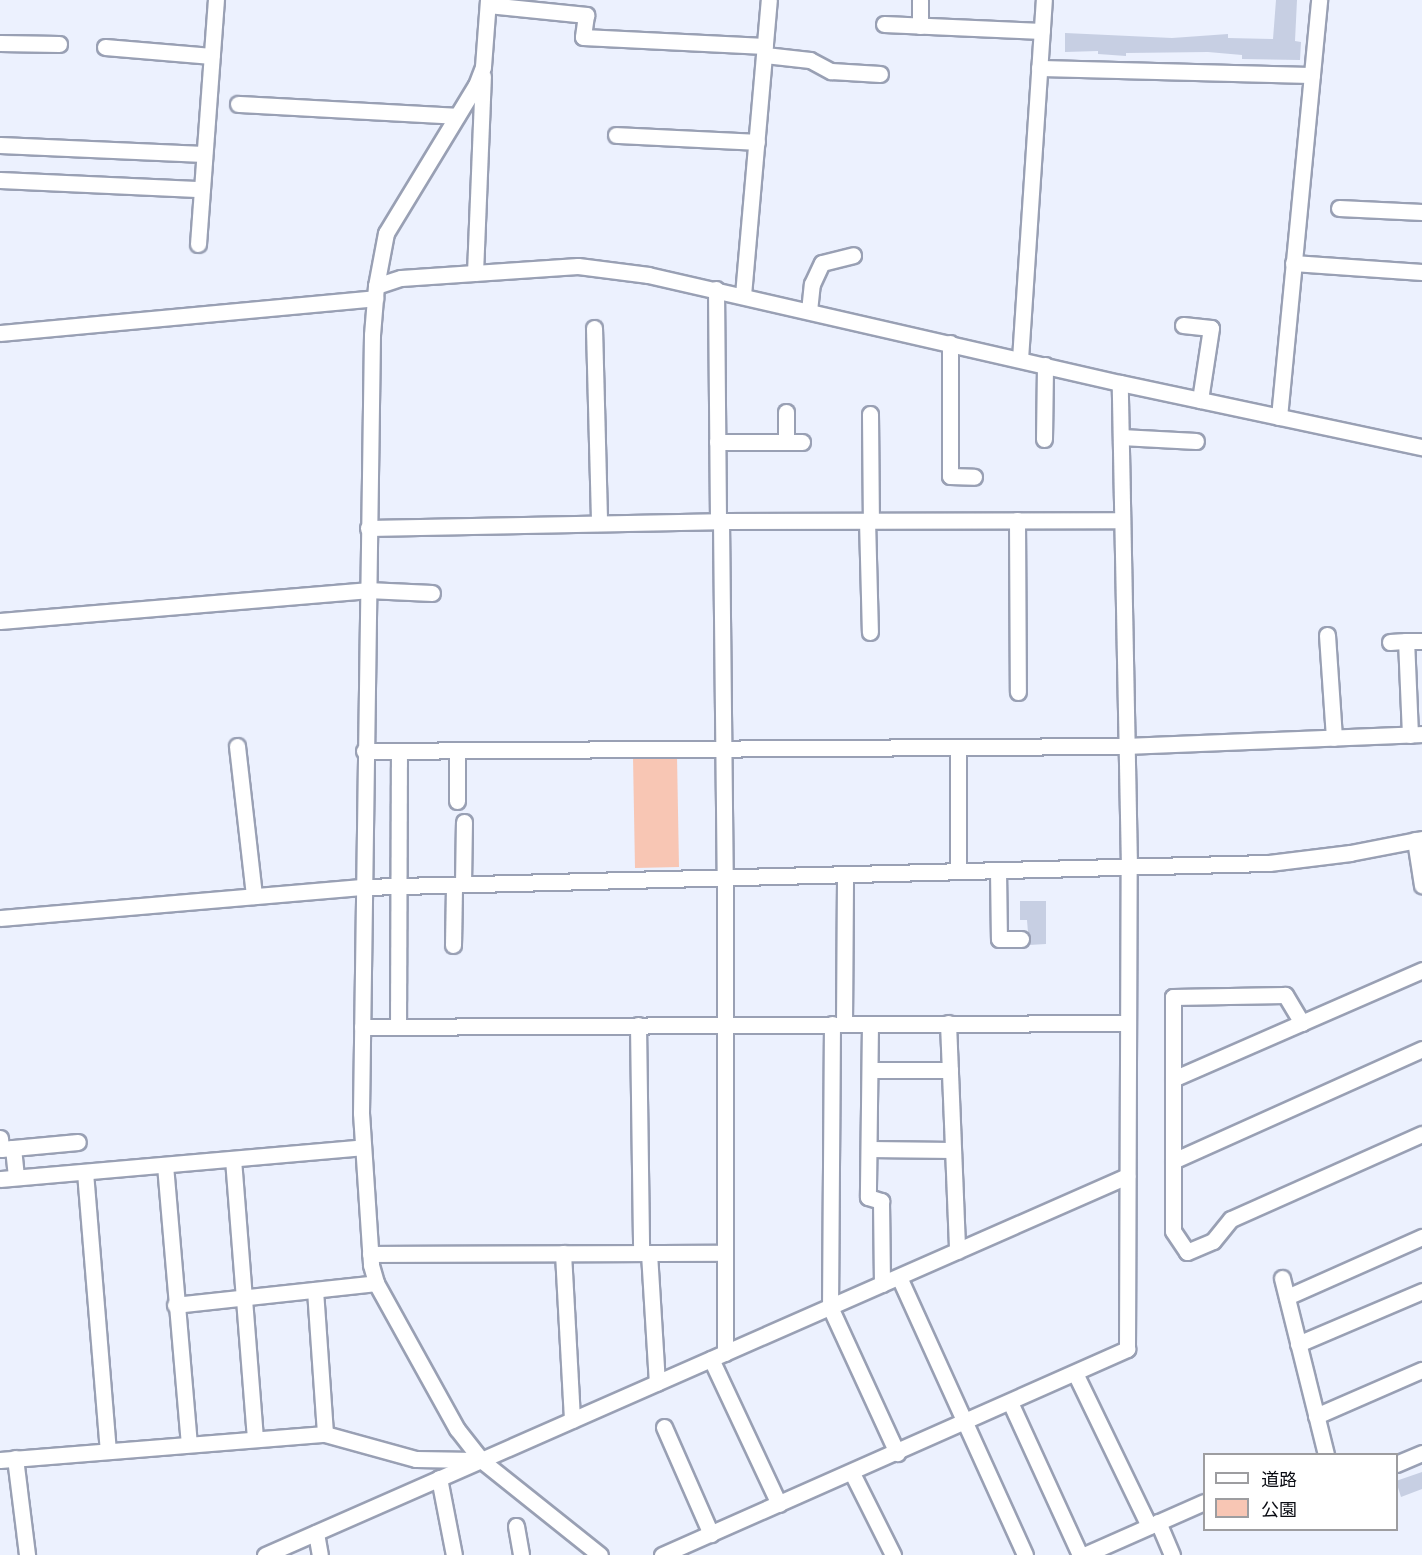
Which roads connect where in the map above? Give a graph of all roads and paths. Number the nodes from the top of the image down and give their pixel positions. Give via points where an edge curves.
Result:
1 (216, 0) edge
2 (769, 0) edge
3 (920, 0) edge
4 (1044, 0) edge
5 (1319, 0) edge
6 (488, 2) edge
7 (884, 24) dead end
8 (920, 26) junction
9 (1042, 31) junction
10 (0, 43) edge
11 (59, 44) dead end
12 (105, 47) dead end
13 (765, 50) junction
14 (212, 56) junction
15 (483, 67) junction
16 (1039, 68) junction
17 (880, 74) dead end
18 (1312, 75) junction
19 (237, 104) dead end
20 (457, 116) junction
21 (616, 135) dead end
22 (757, 142) junction
23 (0, 146) edge
24 (204, 154) junction
25 (0, 180) edge
26 (202, 189) junction
27 (1339, 208) dead end
28 (1422, 212) edge
29 (198, 244) dead end
30 (853, 255) dead end
31 (1293, 263) junction
32 (1422, 272) edge
33 (475, 273) junction
34 (716, 289) junction
35 (376, 292) junction
36 (743, 295) junction
37 (809, 311) junction
38 (1183, 325) dead end
39 (594, 328) dead end
40 (0, 333) edge
41 (950, 343) junction
42 (1020, 359) junction
43 (1045, 365) junction
44 (1120, 383) junction
45 (1200, 400) junction
46 (786, 412) dead end
47 (870, 414) dead end
48 (1279, 417) junction
49 (1121, 437) junction
50 (1044, 439) dead end
51 (1196, 441) dead end
52 (717, 442) junction
53 (786, 442) junction
54 (802, 442) dead end
55 (1422, 447) edge
56 (974, 477) dead end
57 (869, 520) junction
58 (1017, 520) junction
59 (1122, 520) junction
60 (719, 521) junction
61 (599, 523) junction
62 (368, 528) junction
63 (367, 590) junction
64 (432, 593) dead end
65 (0, 621) edge
66 (870, 632) dead end
67 (1327, 635) dead end
68 (1406, 641) junction
69 (1422, 641) edge
70 (1390, 642) dead end
71 (1018, 692) dead end
72 (1416, 734) edge
73 (1334, 738) junction
74 (237, 746) dead end
75 (1126, 746) junction
76 (958, 747) junction
77 (721, 748) junction
78 (457, 750) junction
79 (364, 751) junction
80 (399, 751) junction
81 (457, 801) dead end
82 (464, 822) dead end
83 (1419, 840) edge
84 (1128, 867) junction
85 (998, 870) junction
86 (958, 872) junction
87 (845, 874) junction
88 (726, 878) junction
89 (459, 884) junction
90 (1422, 885) edge
91 (397, 886) junction
92 (363, 887) junction
93 (254, 896) junction
94 (0, 918) edge
95 (1021, 939) dead end
96 (453, 945) dead end
97 (1422, 970) edge
98 (948, 1023) junction
99 (1128, 1023) junction
100 (1302, 1023) junction
101 (725, 1024) junction
102 (838, 1024) junction
103 (870, 1024) junction
104 (638, 1025) junction
105 (398, 1026) junction
106 (362, 1027) junction
107 (1422, 1049) edge
108 (870, 1070) junction
109 (950, 1070) junction
110 (1173, 1079) junction
111 (1422, 1134) edge
112 (0, 1138) edge
113 (78, 1142) dead end
114 (363, 1147) junction
115 (13, 1148) junction
116 (869, 1149) junction
117 (953, 1150) junction
118 (233, 1159) junction
119 (1173, 1161) junction
120 (165, 1165) junction
121 (85, 1172) junction
122 (1127, 1176) junction
123 (16, 1177) junction
124 (0, 1179) edge
125 (1422, 1238) edge
126 (957, 1251) junction
127 (564, 1253) junction
128 (645, 1253) junction
129 (725, 1253) junction
130 (370, 1254) junction
131 (899, 1276) junction
132 (1282, 1278) dead end
133 (376, 1283) junction
134 (882, 1284) junction
135 (315, 1290) junction
136 (1422, 1291) edge
137 (1287, 1297) junction
138 (244, 1298) junction
139 (175, 1305) junction
140 (830, 1307) junction
141 (1298, 1344) junction
142 (718, 1356) junction
143 (1422, 1370) edge
144 (1075, 1373) junction
145 (657, 1383) junction
146 (1010, 1402) junction
147 (1316, 1416) junction
148 (572, 1420) junction
149 (966, 1422) junction
150 (664, 1426) dead end
151 (325, 1434) junction
152 (255, 1438) junction
153 (189, 1443) junction
154 (108, 1450) junction
155 (897, 1453) junction
156 (1325, 1453) edge
157 (1422, 1453) edge
158 (8, 1459) edge
159 (481, 1460) junction
160 (1398, 1463) edge
161 (852, 1473) junction
162 (439, 1478) junction
163 (1203, 1502) edge
164 (779, 1504) junction
165 (1153, 1524) junction
166 (516, 1526) dead end
167 (316, 1533) junction
168 (711, 1534) junction
169 (27, 1555) edge
170 (265, 1555) edge
171 (320, 1555) edge
172 (454, 1555) edge
173 (521, 1555) edge
174 (600, 1555) edge
175 (662, 1555) edge
176 (894, 1555) edge
177 (1025, 1555) edge
178 (1082, 1555) edge
179 (1172, 1555) edge

1 - 14 street
2 - 13 street
3 - 8 street
4 - 9 street
5 - 18 street
6 - 13 street via 586,15 583,37
6 - 15 street
7 - 8 street
8 - 9 street
9 - 16 street
10 - 11 street
12 - 14 street
13 - 17 street via 810,60 831,71
13 - 22 street
14 - 24 street
15 - 20 street
15 - 33 street
16 - 18 street
16 - 42 street
18 - 31 street
19 - 20 street
20 - 35 street via 386,233
21 - 22 street
22 - 36 street
23 - 24 street
24 - 26 street
25 - 26 street
26 - 29 street
27 - 28 street
30 - 37 street via 822,263 812,284
31 - 32 street
31 - 48 street
33 - 34 street via 578,266
33 - 35 street via 401,278
34 - 36 street
34 - 52 street
35 - 40 street
35 - 62 street
36 - 37 street
37 - 41 street
38 - 45 street via 1211,328
39 - 61 street
41 - 42 street
41 - 56 street via 950,476
42 - 43 street
43 - 44 street
43 - 50 street
44 - 45 street
44 - 49 street
45 - 48 street
46 - 53 street
47 - 57 street
48 - 55 street
49 - 51 street
49 - 59 street
52 - 53 street
52 - 60 street
53 - 54 street
57 - 58 street
57 - 60 street
57 - 66 street
58 - 59 street
58 - 71 street
59 - 75 street
60 - 61 street
60 - 77 street
61 - 62 street
62 - 63 street
63 - 64 street
63 - 65 street
63 - 79 street
67 - 73 street
68 - 69 street
68 - 70 street
68 - 72 street
72 - 73 street
73 - 75 street
74 - 93 street
75 - 76 street
75 - 84 street
76 - 77 street
76 - 86 street
77 - 78 street
77 - 88 street
78 - 80 street
78 - 81 street
79 - 80 street
79 - 92 street
80 - 91 street
82 - 89 street
83 - 84 street via 1269,863
83 - 90 street
84 - 85 street
84 - 99 street
85 - 86 street
85 - 95 street via 999,939
86 - 87 street
87 - 88 street
87 - 102 street
88 - 89 street
88 - 101 street
89 - 91 street
89 - 96 street
91 - 92 street
91 - 105 street
92 - 93 street
92 - 106 street
93 - 94 street
97 - 100 street
98 - 99 street
98 - 103 street
98 - 109 street
99 - 122 street
100 - 110 street
100 - 110 street via 1285,995 1173,998
101 - 102 street
101 - 104 street
101 - 129 street
102 - 103 street
102 - 140 street
103 - 108 street
104 - 105 street
104 - 128 street
105 - 106 street
106 - 114 street
107 - 119 street
108 - 109 street
108 - 116 street
109 - 117 street
110 - 119 street
111 - 119 street via 1231,1219 1213,1241 1187,1252 1173,1231
112 - 115 street via 1,1149
113 - 115 street
114 - 118 street
114 - 130 street
115 - 123 street
116 - 117 street
116 - 134 street via 868,1197 881,1201
117 - 126 street
118 - 120 street
118 - 138 street
120 - 121 street
120 - 139 street
121 - 123 street
121 - 154 street
122 - 126 street
122 - 144 street via 1127,1349
123 - 124 street
125 - 137 street
126 - 131 street
127 - 128 street
127 - 130 street
127 - 148 street
128 - 129 street
128 - 145 street
129 - 142 street
130 - 133 street
131 - 134 street
131 - 149 street
132 - 137 street
133 - 135 street
133 - 159 street via 457,1429
134 - 140 street
135 - 138 street
135 - 151 street
136 - 141 street
137 - 141 street
138 - 139 street
138 - 152 street
139 - 153 street
140 - 142 street
140 - 155 street
141 - 147 street
142 - 145 street
142 - 164 street
143 - 147 street
144 - 146 street
144 - 165 street
145 - 148 street
146 - 149 street
146 - 178 street
147 - 156 street
148 - 159 street
149 - 155 street
149 - 177 street
150 - 168 street
151 - 152 street
151 - 159 street via 416,1459
152 - 153 street
153 - 154 street
154 - 158 street
155 - 161 street
157 - 160 street
158 - 169 street
159 - 162 street
159 - 174 street
161 - 164 street
161 - 176 street
162 - 167 street
162 - 172 street
163 - 165 street
164 - 168 street
165 - 178 street
165 - 179 street
166 - 173 street
167 - 170 street
167 - 171 street
168 - 175 street

